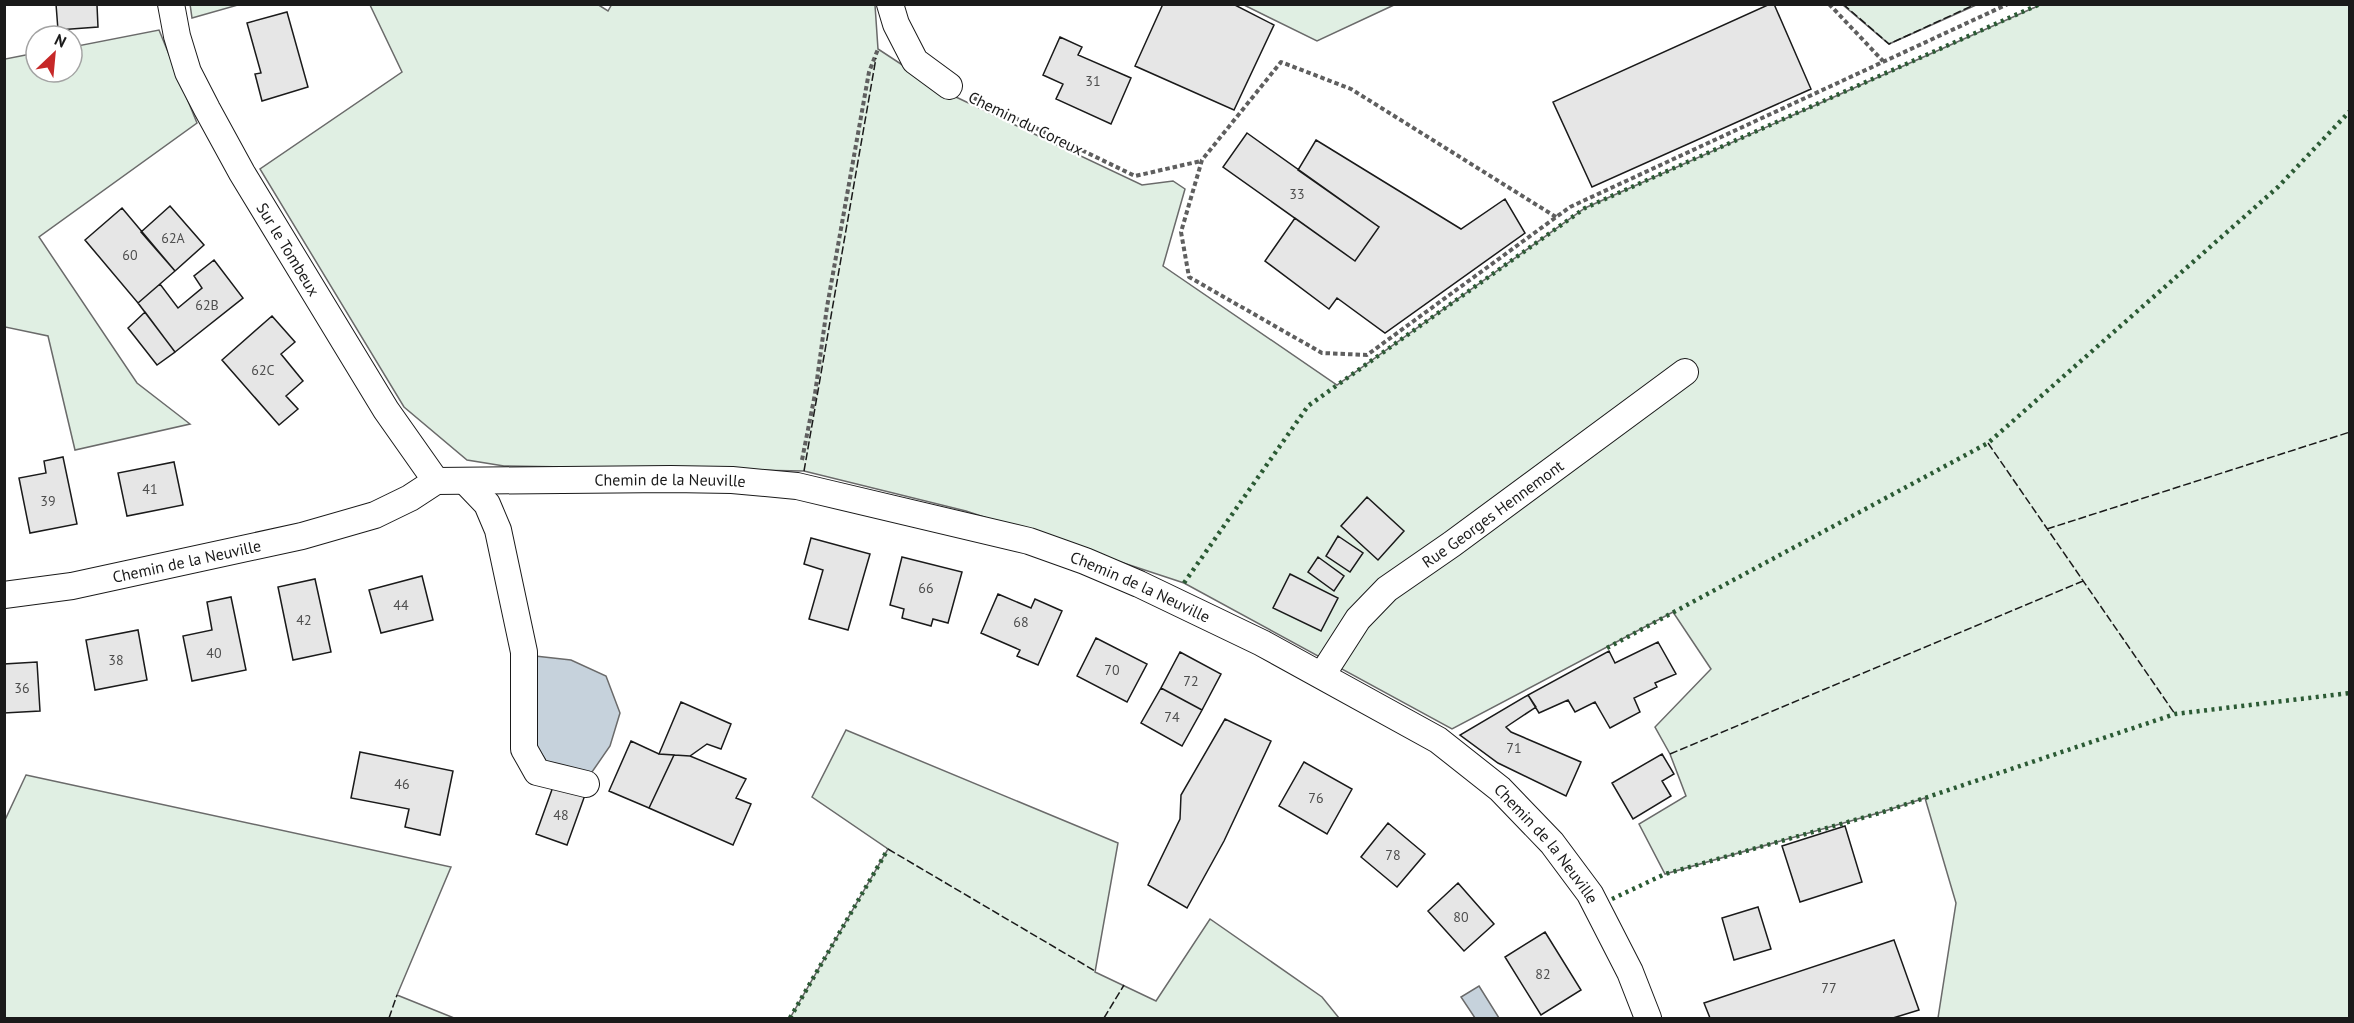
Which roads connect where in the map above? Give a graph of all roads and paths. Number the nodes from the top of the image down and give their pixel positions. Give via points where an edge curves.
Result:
1 (171, 4) edge
2 (1829, 4) edge
3 (2008, 4) edge
4 (893, 14) edge
5 (1883, 61) junction
6 (950, 86) joint
7 (1202, 160) junction
8 (1556, 217) junction
9 (1685, 372) dead end
10 (436, 480) junction
11 (465, 481) junction
12 (797, 486) junction
13 (4, 595) edge
14 (1322, 675) junction
15 (585, 784) dead end
16 (1648, 1018) edge

1 - 10 street, Sur le Tombeux via 188,72 242,172 386,410
2 - 5 path
3 - 5 path
4 - 6 street, Chemin du Coreux via 915,61
4 - 12 path via 869,72
5 - 8 path
6 - 7 path, Chemin du Coreux via 1135,176
7 - 8 path via 1281,62 1351,88
7 - 8 path via 1181,232 1189,277 1322,353 1367,355
9 - 14 street, Rue Georges Hennemont via 1387,589 1358,619
10 - 11 street, Chemin de la Neuville
10 - 13 street, Chemin de la Neuville via 375,515 302,536 72,586
11 - 12 street, Chemin de la Neuville via 671,479
11 - 15 street via 487,504 498,530 524,652 524,749 537,771
12 - 14 street, Chemin de la Neuville via 1029,542 1085,561 1160,593
14 - 16 street, Chemin de la Neuville via 1438,740 1500,789 1545,836 1590,894 1630,972

